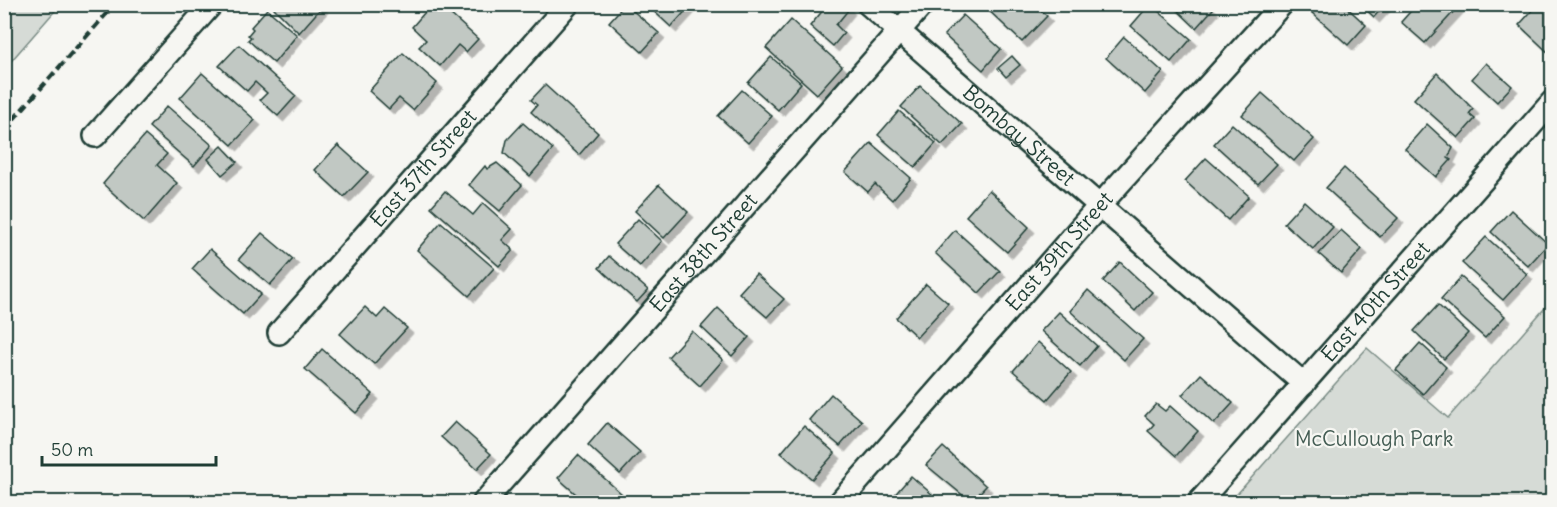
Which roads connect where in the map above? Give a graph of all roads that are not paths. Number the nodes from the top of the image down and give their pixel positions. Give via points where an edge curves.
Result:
1 (212, 4) edge
2 (568, 4) edge
3 (868, 4) edge
4 (923, 4) edge
5 (1282, 4) edge
6 (898, 32) junction
7 (1552, 102) edge
8 (95, 136) dead end
9 (1100, 205) junction
10 (279, 333) dead end
11 (1304, 384) junction
12 (484, 502) edge
13 (840, 502) edge
14 (1199, 502) edge

1 - 8 street
2 - 10 street, East 37th Street
3 - 6 street, Bombay Street
4 - 6 street, East 38th Street
5 - 9 street, East 39th Street
6 - 9 street, Bombay Street
6 - 12 street, East 38th Street
7 - 11 street, East 40th Street
9 - 11 street, Bombay Street
9 - 13 street, East 39th Street
11 - 14 street, East 40th Street

